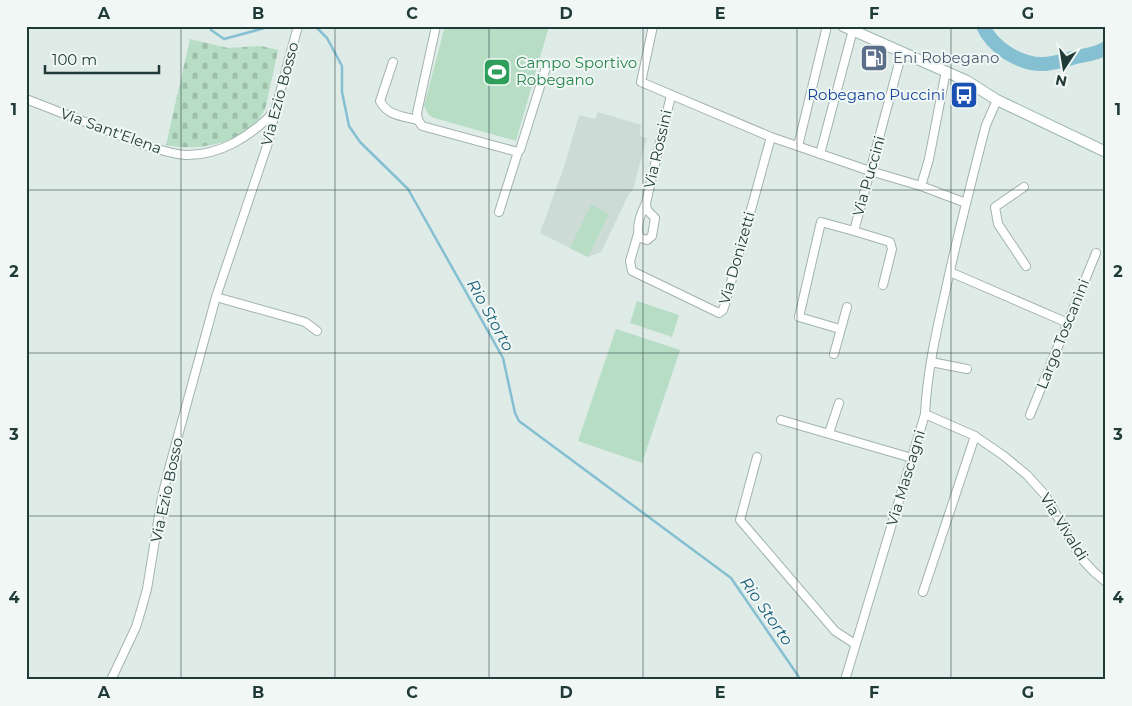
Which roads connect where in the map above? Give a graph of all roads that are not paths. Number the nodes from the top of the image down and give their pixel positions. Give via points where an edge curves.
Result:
1 (436, 26) edge
2 (653, 26) edge
3 (827, 26) edge
4 (850, 28) edge
5 (297, 29) edge
6 (902, 52) junction
7 (393, 62) dead end
8 (547, 64) dead end
9 (946, 71) junction
10 (671, 95) junction
11 (26, 100) edge
12 (997, 100) junction
13 (275, 111) junction
14 (418, 120) junction
15 (771, 137) junction
16 (798, 146) junction
17 (518, 152) junction
18 (1106, 152) edge
19 (820, 154) junction
20 (870, 171) junction
21 (922, 186) junction
22 (1024, 187) dead end
23 (646, 203) junction
24 (966, 203) junction
25 (499, 212) dead end
26 (854, 231) junction
27 (638, 234) junction
28 (1096, 253) dead end
29 (1026, 266) dead end
30 (632, 271) joint
31 (950, 272) junction
32 (883, 285) dead end
33 (216, 297) junction
34 (846, 307) dead end
35 (1068, 323) junction
36 (840, 329) junction
37 (316, 331) dead end
38 (834, 354) dead end
39 (931, 362) junction
40 (967, 369) dead end
41 (839, 403) dead end
42 (925, 414) junction
43 (1030, 415) dead end
44 (782, 420) dead end
45 (829, 433) junction
46 (975, 436) junction
47 (757, 457) dead end
48 (912, 458) junction
49 (1106, 582) edge
50 (923, 592) dead end
51 (856, 644) junction
52 (111, 680) edge
53 (845, 680) edge

1 - 14 street
2 - 10 street, Via Rossini via 641,82
3 - 16 street
4 - 6 main road
4 - 19 street
5 - 13 street, Via Ezio Bosso
6 - 9 main road
6 - 20 street, Via Puccini
7 - 14 street via 380,101 388,112
8 - 17 street
9 - 12 main road
9 - 21 street
10 - 15 street
10 - 23 street, Via Rossini
11 - 13 street, Via Sant'Elena via 144,145 185,155 219,150 238,141 260,127
12 - 18 main road
12 - 24 street, Via Mascagni via 986,125
13 - 33 street, Via Ezio Bosso via 269,140
14 - 17 street via 422,126
15 - 16 street
15 - 30 street, Via Donizetti via 723,310 715,312
16 - 19 street
17 - 25 street
19 - 20 street
20 - 21 street
20 - 26 street, Via Puccini
21 - 24 street
22 - 29 street via 995,207 998,224
23 - 27 street, Via Rossini
23 - 27 street, Via Rossini via 647,210 655,218 652,236 647,240
24 - 31 street, Via Mascagni
26 - 32 street via 890,242 892,249
26 - 36 street, Via Puccini via 821,222 800,317
27 - 30 street, Via Rossini via 630,261
28 - 35 street, Largo Toscanini
31 - 35 street
31 - 39 street, Via Mascagni
33 - 37 street via 305,322
33 - 52 street, Via Ezio Bosso via 162,497 145,598
34 - 36 street
35 - 43 street, Largo Toscanini
36 - 38 street
39 - 40 street
39 - 42 street, Via Mascagni
41 - 45 street
42 - 46 street, Via Vivaldi
42 - 48 street, Via Mascagni
44 - 45 street
45 - 48 street
46 - 49 street, Via Vivaldi via 1027,475 1045,495 1081,558
46 - 50 street
47 - 51 street via 740,520 835,631
48 - 51 street, Via Mascagni
51 - 53 street, Via Mascagni

